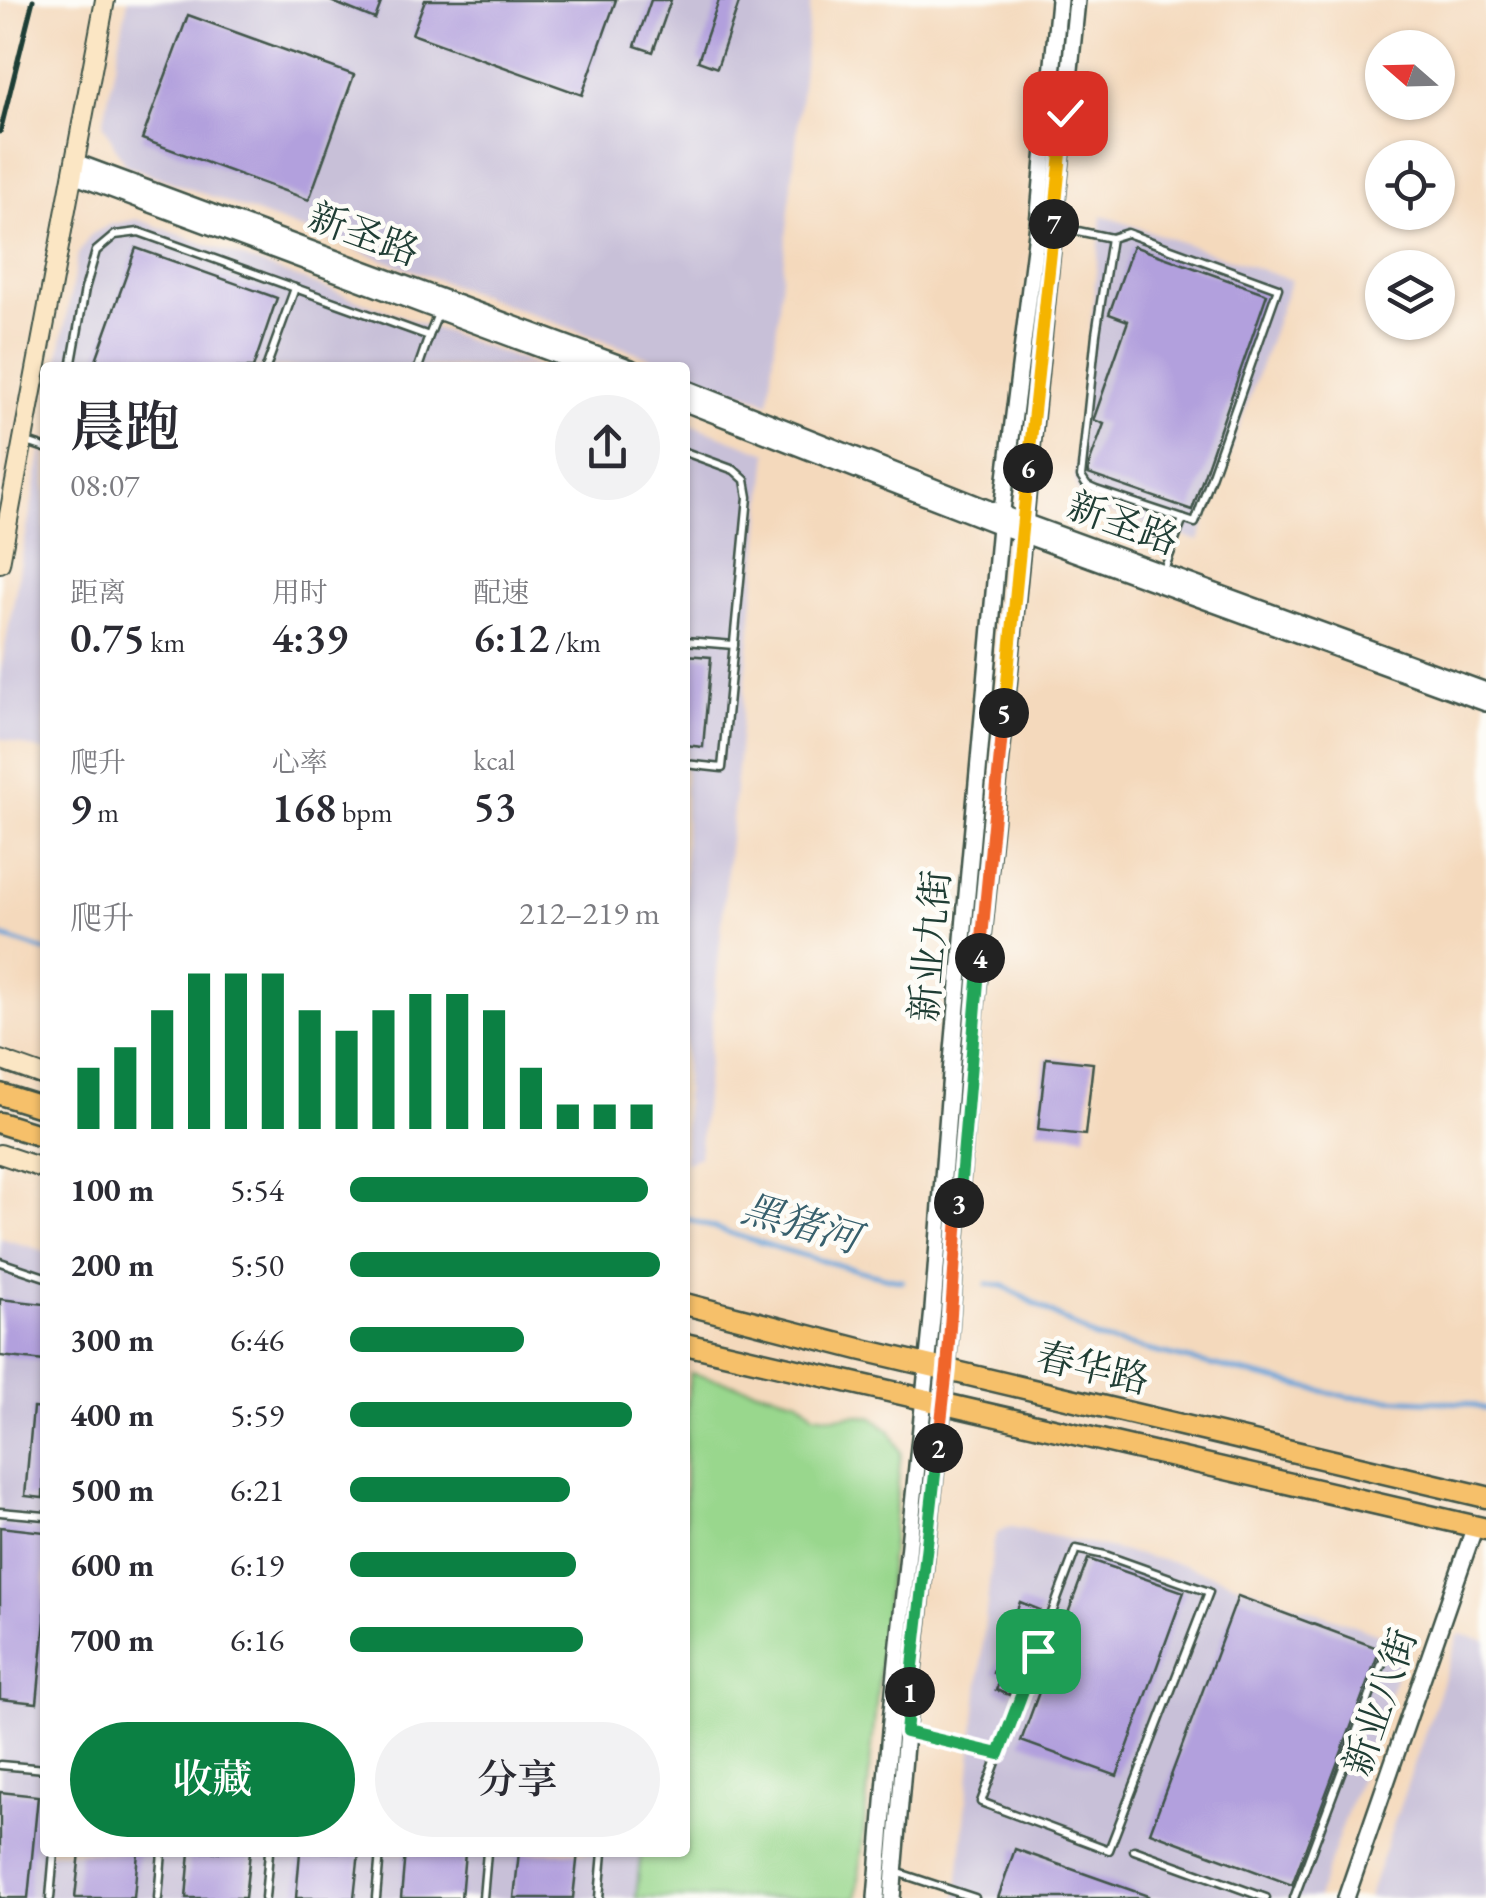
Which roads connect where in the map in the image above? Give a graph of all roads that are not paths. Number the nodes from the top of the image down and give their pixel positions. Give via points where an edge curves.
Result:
1 (106, 0) edge
2 (1059, 0) edge
3 (1076, 0) edge
4 (74, 169) junction
5 (1046, 225) junction
6 (1111, 238) junction
7 (295, 288) junction
8 (441, 305) junction
9 (429, 336) junction
10 (72, 362) edge
11 (268, 362) edge
12 (420, 362) edge
13 (576, 362) edge
14 (612, 362) edge
15 (690, 391) edge
16 (690, 405) edge
17 (23, 440) junction
18 (40, 446) edge
19 (690, 454) edge
20 (1183, 519) junction
21 (1001, 520) junction
22 (1022, 528) junction
23 (0, 562) edge
24 (1162, 578) junction
25 (690, 641) edge
26 (734, 645) junction
27 (1486, 690) edge
28 (1486, 704) edge
29 (690, 765) edge
30 (0, 1060) edge
31 (40, 1074) edge
32 (0, 1094) edge
33 (40, 1106) edge
34 (0, 1122) edge
35 (40, 1136) edge
36 (0, 1154) edge
37 (40, 1167) edge
38 (0, 1262) edge
39 (40, 1275) edge
40 (690, 1305) edge
41 (690, 1345) edge
42 (937, 1367) junction
43 (933, 1401) junction
44 (1486, 1496) edge
45 (0, 1512) edge
46 (40, 1516) edge
47 (1481, 1528) edge
48 (1390, 1645) dead end
49 (898, 1732) junction
50 (999, 1754) junction
51 (0, 1765) edge
52 (40, 1769) edge
53 (1134, 1850) dead end
54 (54, 1857) edge
55 (162, 1857) edge
56 (269, 1857) edge
57 (380, 1857) edge
58 (486, 1857) edge
59 (603, 1857) edge
60 (887, 1872) junction
61 (50, 1898) edge
62 (158, 1898) edge
63 (266, 1898) edge
64 (376, 1898) edge
65 (482, 1898) edge
66 (599, 1898) edge
67 (876, 1898) edge
68 (892, 1898) edge
69 (976, 1898) edge
70 (1266, 1898) edge
71 (1294, 1898) edge
72 (1346, 1898) edge

1 - 4 main road
2 - 5 street, 新业九街
3 - 5 street, 新业九街
4 - 8 street, 新圣路
4 - 17 main road
5 - 6 lane
5 - 21 street, 新业九街
5 - 22 street, 新业九街
6 - 20 lane via 1080,476 1086,486
6 - 20 lane via 1127,233 1278,288 1196,524
7 - 9 lane
7 - 10 lane via 139,232 115,234 96,251
7 - 11 lane
8 - 9 lane
8 - 13 street, 新圣路
8 - 14 street, 新圣路
9 - 12 lane
15 - 21 street, 新圣路
16 - 21 street, 新圣路
17 - 18 lane
17 - 23 main road
19 - 26 lane via 745,480
20 - 24 lane
21 - 22 street, 新圣路
21 - 42 street, 新业九街
22 - 24 street, 新圣路
22 - 42 street, 新业九街
24 - 27 street, 新圣路
24 - 28 street, 新圣路
25 - 26 lane
26 - 29 lane via 722,768
30 - 31 main road
32 - 33 main road
34 - 35 main road
36 - 37 main road
38 - 39 lane
40 - 42 main road, 春华路
41 - 43 main road, 春华路
42 - 43 street, 新业九街
42 - 44 main road, 春华路
43 - 47 main road, 春华路
43 - 49 street, 新业九街
45 - 46 lane
47 - 72 street, 新业八街
48 - 71 lane
49 - 50 lane
49 - 60 street, 新业九街
50 - 50 lane via 981,1802 1109,1850 1208,1592 1076,1548
51 - 52 lane
53 - 70 lane
54 - 61 lane
55 - 62 lane
56 - 63 lane
57 - 64 lane
58 - 65 lane
59 - 66 lane
60 - 67 street, 新业九街
60 - 68 street, 新业九街
60 - 69 lane

